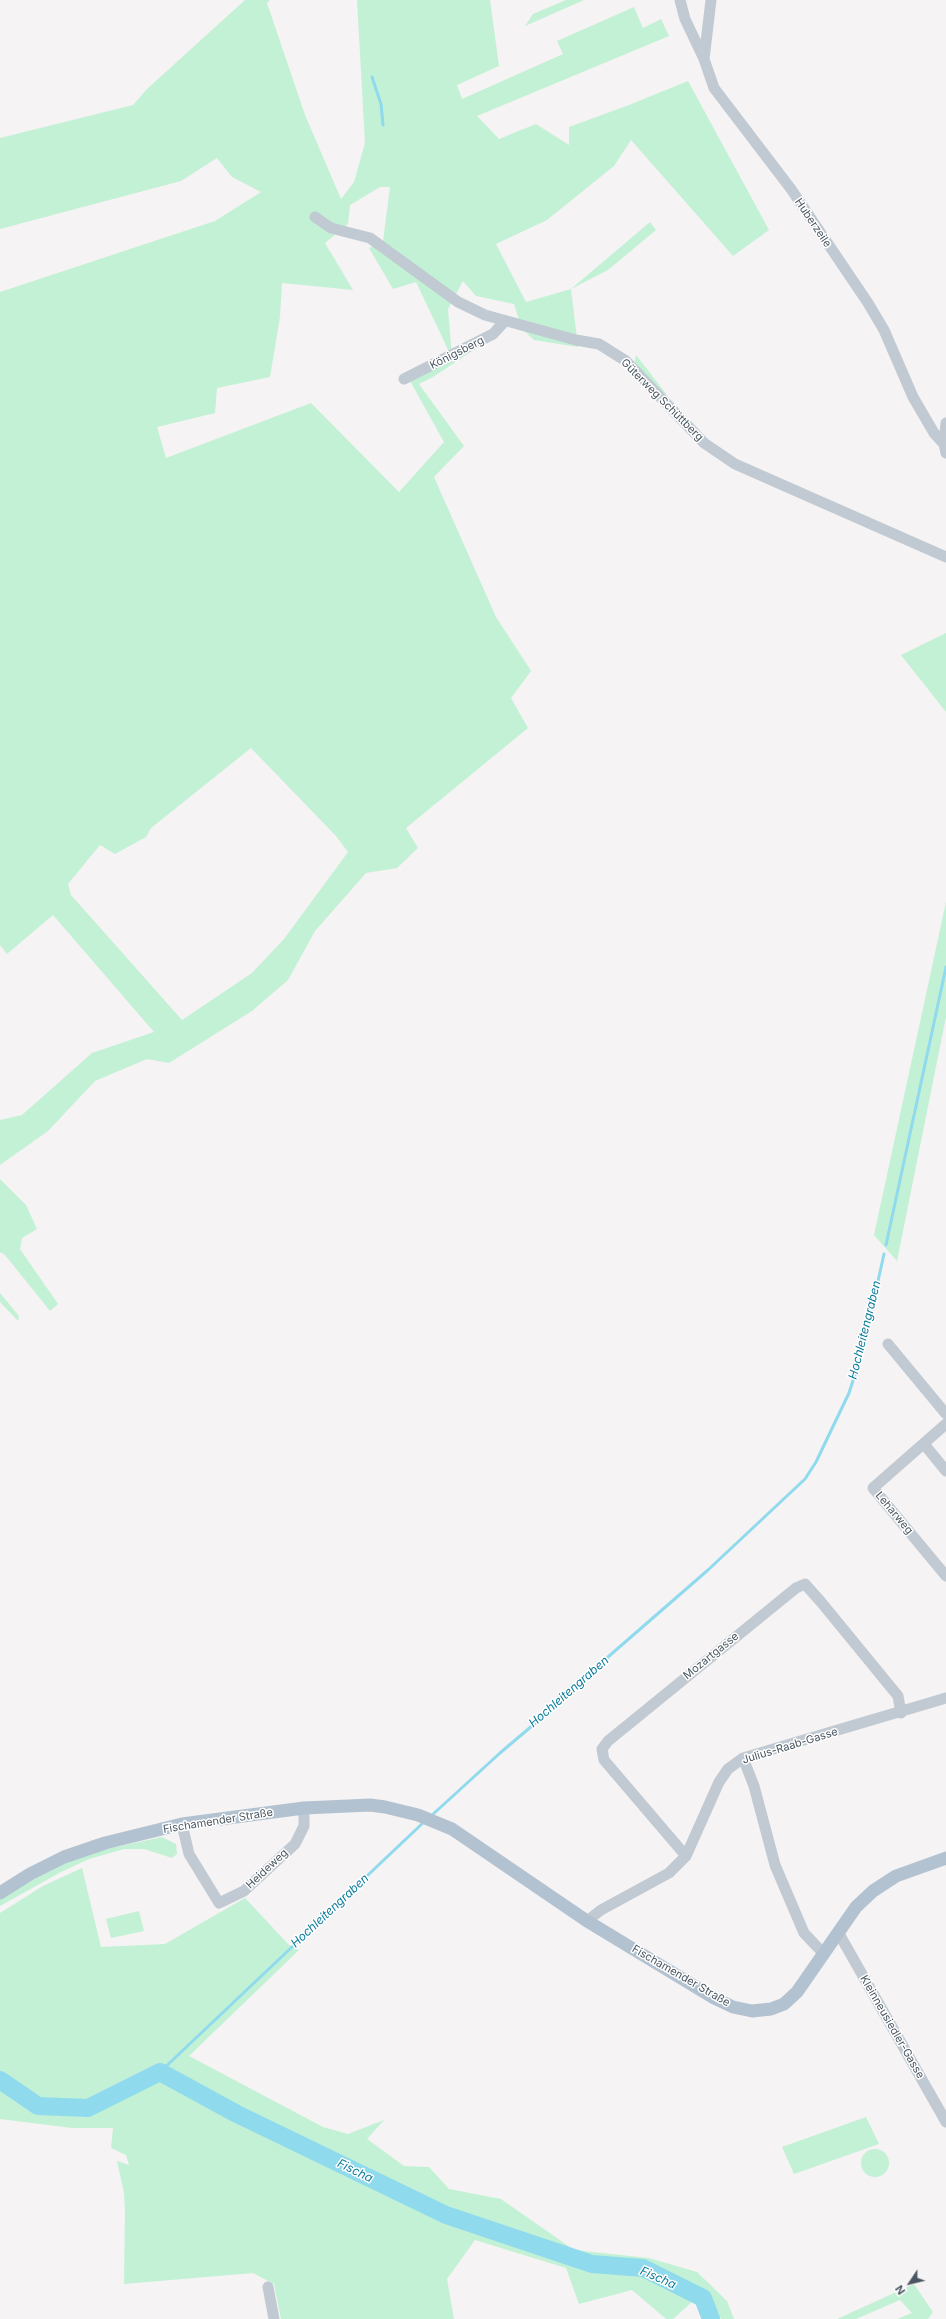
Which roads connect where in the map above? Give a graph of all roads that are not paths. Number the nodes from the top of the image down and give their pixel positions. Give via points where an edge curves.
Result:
1 (680, 0) edge
2 (711, 0) edge
3 (704, 59) junction
4 (315, 217) dead end
5 (505, 321) junction
6 (404, 379) dead end
7 (946, 423) edge
8 (945, 448) edge
9 (946, 557) edge
10 (888, 1344) dead end
11 (946, 1414) edge
12 (946, 1424) edge
13 (924, 1444) junction
14 (946, 1471) edge
15 (946, 1576) edge
16 (946, 1698) edge
17 (901, 1713) junction
18 (743, 1758) junction
19 (304, 1808) junction
20 (182, 1824) junction
21 (686, 1856) junction
22 (946, 1858) edge
23 (0, 1893) edge
24 (587, 1921) junction
25 (838, 1932) junction
26 (824, 1954) junction
27 (946, 2122) edge
28 (268, 2286) dead end
29 (274, 2319) edge

1 - 3 street via 685,19
2 - 3 street, Huberzeile
3 - 8 street, Huberzeile via 714,88 791,189 868,302 884,330 913,397
4 - 5 street, Güterweg Schüttberg via 331,228 370,238 458,302
5 - 6 street, Königsberg via 493,334
5 - 9 street, Güterweg Schüttberg via 599,344 626,361 704,443 735,464
7 - 8 street
10 - 11 street
12 - 13 street, Leharweg
13 - 14 street
13 - 15 street, Leharweg via 873,1488
16 - 17 street, Julius-Raab-Gasse
17 - 18 street, Julius-Raab-Gasse
17 - 21 street, Mozartgasse via 898,1696 821,1602 805,1584 796,1588 608,1741 602,1749 604,1760
18 - 21 street, Julius-Raab-Gasse via 728,1769 719,1782
18 - 26 street via 754,1786 775,1865 804,1933
19 - 20 main road, Fischamender Straße
19 - 20 street, Heideweg via 304,1826 294,1844 244,1891 219,1903 189,1854
19 - 24 main road, Fischamender Straße via 370,1806 423,1816 472,1841
20 - 23 main road, Fischamender Straße via 105,1842 64,1857
21 - 24 street, Julius-Raab-Gasse via 669,1873 601,1910
22 - 25 main road, Fischamender Straße via 896,1876 873,1891 856,1907
24 - 26 main road, Fischamender Straße via 714,1998 733,2007 752,2011 771,2009 784,2004 797,1992
25 - 26 main road, Fischamender Straße
25 - 27 street, Kleinneusiedler-Gasse
28 - 29 street

